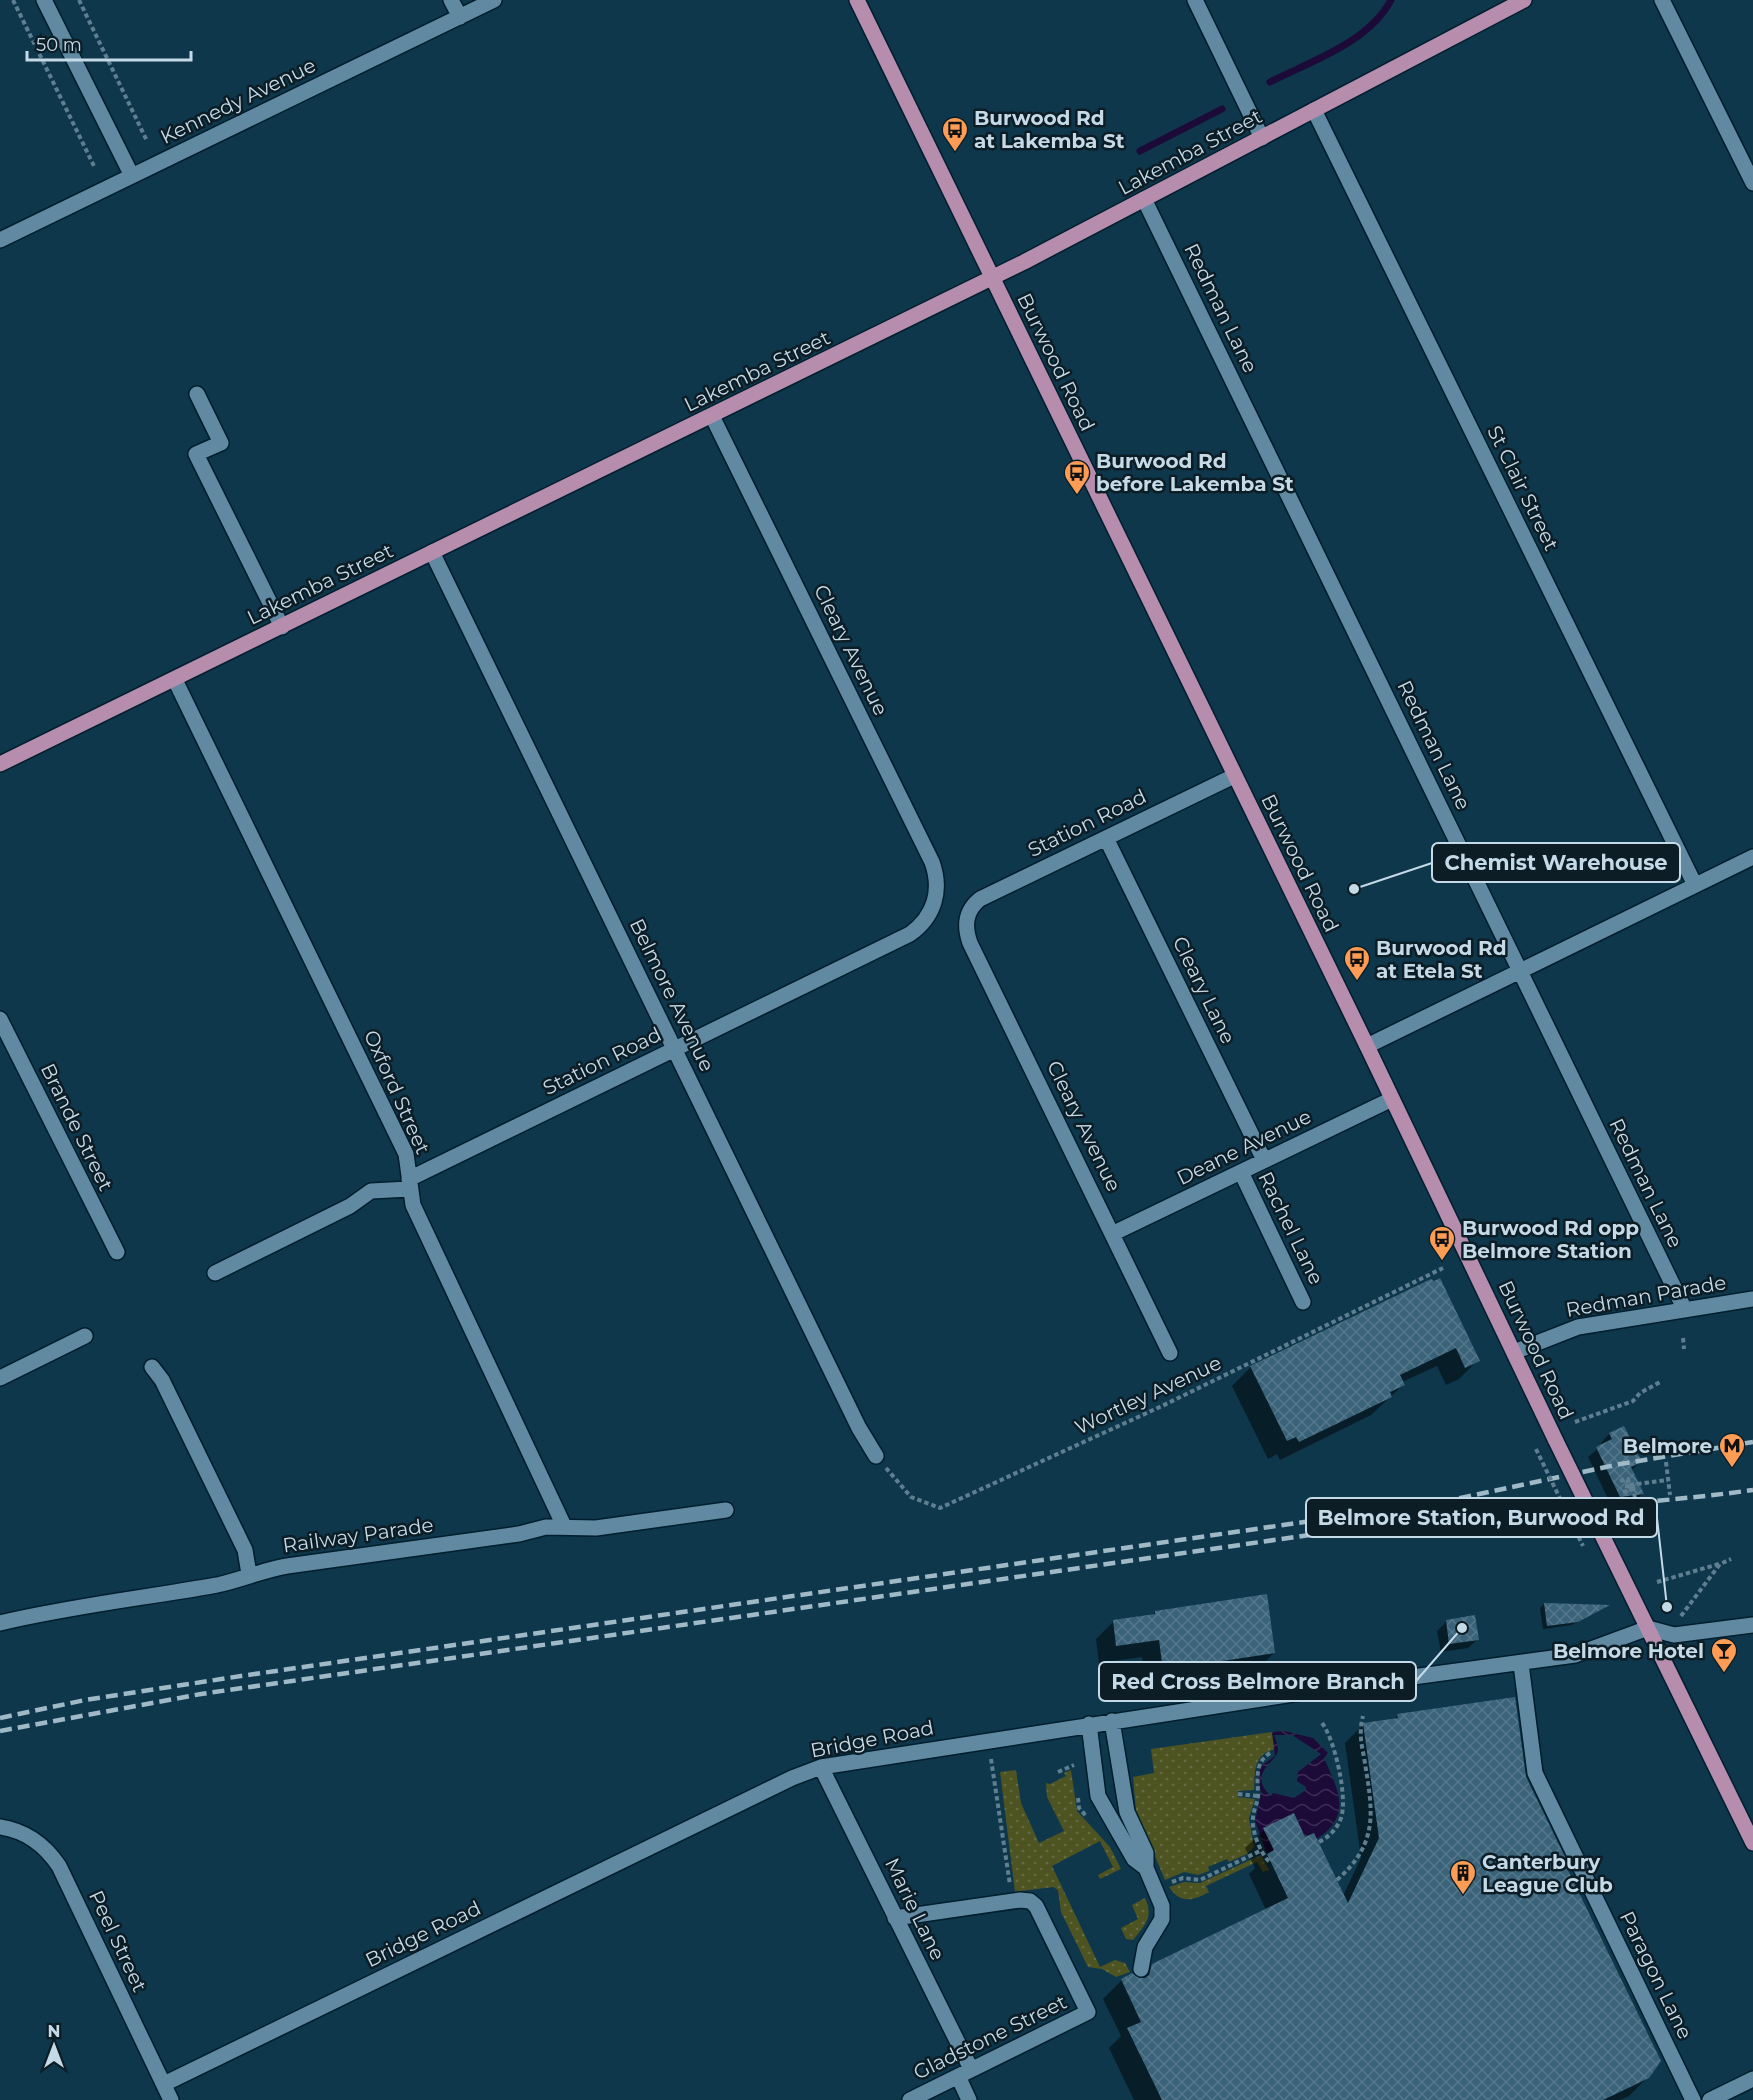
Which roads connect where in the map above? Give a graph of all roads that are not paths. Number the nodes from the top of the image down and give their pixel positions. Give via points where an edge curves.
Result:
1 (44, 0) edge
2 (452, 0) edge
3 (494, 0) edge
4 (857, 0) edge
5 (1195, 0) edge
6 (1524, 0) edge
7 (1662, 0) edge
8 (460, 16) junction
9 (1314, 110) junction
10 (1262, 138) junction
11 (132, 176) junction
12 (1753, 183) edge
13 (1144, 199) junction
14 (0, 240) edge
15 (992, 278) junction
16 (197, 394) dead end
17 (712, 416) junction
18 (432, 552) junction
19 (282, 627) junction
20 (175, 680) junction
21 (0, 764) edge
22 (1234, 776) junction
23 (1106, 838) junction
24 (1753, 857) edge
25 (1695, 885) junction
26 (933, 907) joint
27 (967, 917) joint
28 (1520, 970) junction
29 (0, 1019) edge
30 (1367, 1046) junction
31 (675, 1049) junction
32 (1392, 1099) junction
33 (1264, 1160) junction
34 (1241, 1172) junction
35 (409, 1184) junction
36 (1114, 1233) junction
37 (117, 1252) dead end
38 (215, 1273) dead end
39 (1753, 1299) edge
40 (1303, 1302) dead end
41 (1685, 1310) junction
42 (85, 1336) dead end
43 (1514, 1352) junction
44 (1170, 1353) dead end
45 (152, 1367) dead end
46 (0, 1378) edge
47 (876, 1456) road end
48 (726, 1510) dead end
49 (564, 1526) junction
50 (249, 1574) junction
51 (0, 1623) edge
52 (1753, 1625) edge
53 (1647, 1628) junction
54 (1521, 1664) junction
55 (1112, 1721) junction
56 (1089, 1724) junction
57 (821, 1767) junction
58 (0, 1827) edge
59 (1753, 1843) edge
60 (1146, 1868) junction
61 (895, 1918) junction
62 (1141, 1969) dead end
63 (965, 2073) junction
64 (1753, 2079) edge
65 (164, 2084) junction
66 (171, 2100) edge
67 (910, 2100) edge
68 (969, 2100) edge
69 (1693, 2100) edge
70 (1710, 2100) edge

1 - 11 street
2 - 8 street
3 - 8 street, Kennedy Avenue
4 - 15 main road, Burwood Road
5 - 10 street
6 - 9 main road, Lakemba Street
7 - 12 street
8 - 11 street, Kennedy Avenue
9 - 10 main road, Lakemba Street
9 - 25 street, St Clair Street
10 - 13 main road, Lakemba Street
11 - 14 street, Kennedy Avenue
13 - 15 main road, Lakemba Street
13 - 28 street, Redman Lane
15 - 17 main road, Lakemba Street
15 - 22 main road, Burwood Road
16 - 19 street via 221,443 196,454
17 - 18 main road, Lakemba Street
17 - 26 street, Cleary Avenue via 932,862 936,880
18 - 19 main road, Lakemba Street
18 - 31 street, Belmore Avenue
19 - 20 main road, Lakemba Street
20 - 21 main road, Lakemba Street
20 - 35 street, Oxford Street via 406,1155
22 - 23 street, Station Road
22 - 30 main road, Burwood Road
23 - 27 street, Station Road via 980,898
23 - 33 street, Cleary Lane
24 - 25 street
25 - 28 street
26 - 31 street, Station Road via 926,921 910,934
27 - 36 street, Cleary Avenue via 970,943
28 - 30 street
28 - 41 street, Redman Lane
29 - 37 street, Brande Street
30 - 32 main road, Burwood Road
31 - 35 street, Station Road
31 - 47 street, Belmore Avenue
32 - 33 street, Deane Avenue
32 - 43 main road, Burwood Road
33 - 34 street, Deane Avenue
34 - 36 street, Deane Avenue
34 - 40 street, Rachel Lane
35 - 38 street, Station Road via 371,1191 350,1206
35 - 49 street, Oxford Street via 413,1205
36 - 44 street, Cleary Avenue
39 - 41 street, Redman Parade
41 - 43 street, Redman Parade via 1578,1327
42 - 46 street
43 - 53 main road, Burwood Road, bridge
45 - 50 street via 162,1380 245,1550
48 - 49 street, Railway Parade via 596,1528
49 - 50 street, Railway Parade
50 - 51 street, Railway Parade via 219,1584
52 - 53 street via 1674,1635
53 - 54 street, Bridge Road via 1575,1655
53 - 59 main road, Burwood Road
54 - 55 street, Bridge Road
54 - 69 street, Paragon Lane via 1535,1773
55 - 56 street, Bridge Road
55 - 60 street via 1126,1812 1146,1853
56 - 57 street, Bridge Road
56 - 60 street via 1101,1804 1134,1859
57 - 61 street, Marie Lane
57 - 65 street, Bridge Road
58 - 65 street, Peel Street via 30,1837 59,1866
60 - 62 street via 1163,1912 1145,1947
61 - 63 street, Marie Lane
61 - 63 street, Gladstone Street via 1030,1901 1036,1906 1088,2012
63 - 67 street, Gladstone Street
63 - 68 street, Marie Lane
64 - 70 street
65 - 66 street, Peel Street

